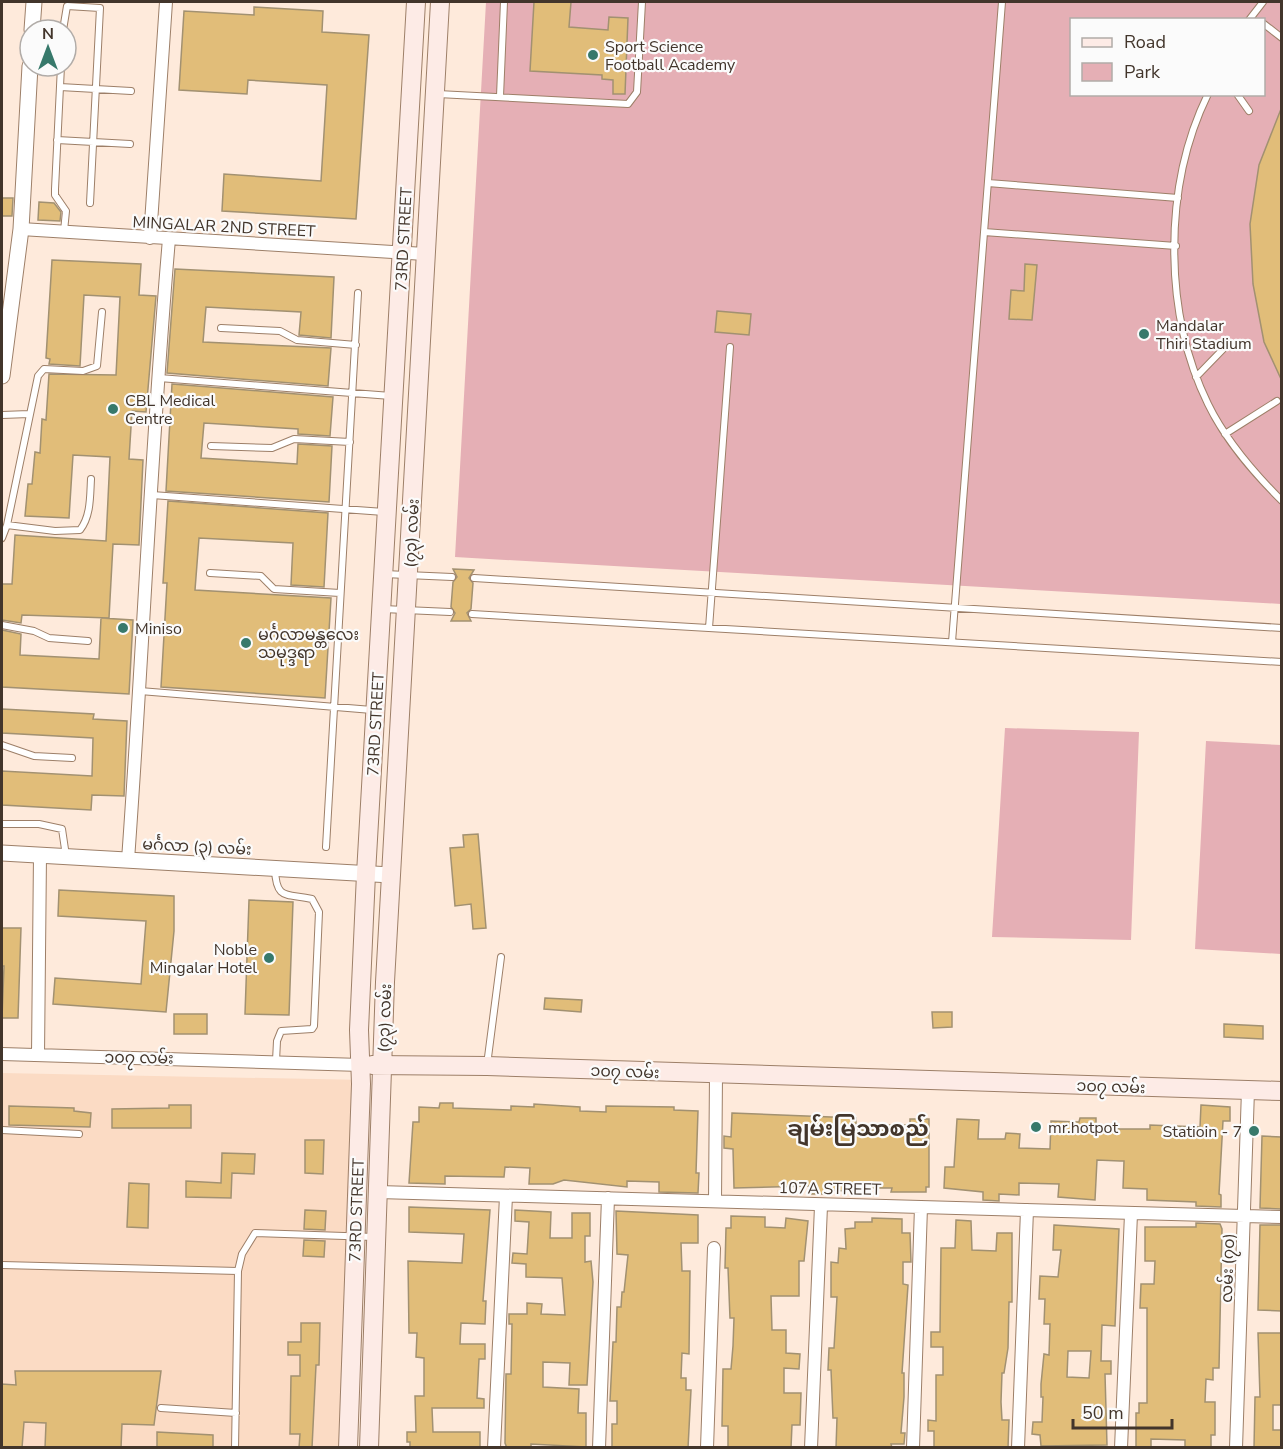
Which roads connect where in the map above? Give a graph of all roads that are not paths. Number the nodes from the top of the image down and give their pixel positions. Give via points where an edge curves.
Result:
1 (34, 2) edge
2 (166, 2) edge
3 (416, 2) edge
4 (439, 2) edge
5 (504, 2) edge
6 (642, 2) edge
7 (1002, 2) edge
8 (1263, 2) edge
9 (33, 18) edge
10 (65, 18) edge
11 (1253, 18) edge
12 (1265, 26) edge
13 (1281, 38) edge
14 (29, 78) edge
15 (60, 78) edge
16 (60, 87) junction
17 (97, 89) junction
18 (131, 91) dead end
19 (435, 94) junction
20 (500, 96) junction
21 (1207, 96) edge
22 (1238, 96) edge
23 (1249, 111) dead end
24 (57, 140) junction
25 (94, 142) junction
26 (130, 144) dead end
27 (988, 183) junction
28 (1178, 198) junction
29 (90, 203) dead end
30 (21, 229) junction
31 (64, 232) junction
32 (984, 232) junction
33 (150, 238) junction
34 (169, 239) junction
35 (1176, 246) junction
36 (402, 253) junction
37 (425, 254) junction
38 (358, 293) dead end
39 (102, 312) dead end
40 (221, 328) dead end
41 (1229, 343) dead end
42 (356, 345) junction
43 (730, 347) dead end
44 (2, 376) edge
45 (1196, 377) junction
46 (157, 378) junction
47 (353, 394) junction
48 (394, 396) junction
49 (1277, 401) dead end
50 (29, 414) junction
51 (2, 415) edge
52 (1225, 434) junction
53 (350, 442) junction
54 (212, 446) dead end
55 (92, 479) dead end
56 (152, 495) junction
57 (1281, 501) edge
58 (345, 508) junction
59 (388, 512) junction
60 (7, 525) junction
61 (2, 538) edge
62 (210, 573) dead end
63 (384, 574) junction
64 (409, 575) junction
65 (452, 577) dead end
66 (474, 578) dead end
67 (712, 591) junction
68 (340, 593) junction
69 (955, 606) junction
70 (382, 609) junction
71 (406, 610) junction
72 (450, 612) dead end
73 (472, 614) dead end
74 (2, 625) edge
75 (1281, 627) edge
76 (709, 628) junction
77 (88, 641) dead end
78 (952, 642) junction
79 (1281, 662) edge
80 (140, 691) junction
81 (333, 707) junction
82 (376, 710) junction
83 (2, 745) edge
84 (72, 758) dead end
85 (2, 824) edge
86 (326, 847) dead end
87 (2, 853) edge
88 (40, 855) junction
89 (66, 857) junction
90 (128, 860) junction
91 (275, 869) junction
92 (366, 874) junction
93 (391, 876) junction
94 (501, 957) dead end
95 (2, 1054) edge
96 (38, 1055) junction
97 (276, 1061) junction
98 (361, 1065) junction
99 (383, 1065) junction
100 (487, 1066) junction
101 (716, 1074) junction
102 (1248, 1090) junction
103 (1281, 1091) edge
104 (2, 1130) edge
105 (79, 1134) dead end
106 (378, 1192) junction
107 (506, 1196) junction
108 (608, 1198) junction
109 (715, 1201) junction
110 (821, 1206) junction
111 (921, 1207) junction
112 (1027, 1210) junction
113 (1131, 1214) junction
114 (1245, 1216) junction
115 (1281, 1217) edge
116 (355, 1236) junction
117 (376, 1237) junction
118 (714, 1248) dead end
119 (2, 1264) edge
120 (238, 1271) junction
121 (161, 1408) dead end
122 (236, 1413) junction
123 (235, 1448) edge
124 (348, 1448) edge
125 (369, 1448) edge
126 (494, 1448) edge
127 (599, 1448) edge
128 (706, 1448) edge
129 (812, 1448) edge
130 (913, 1448) edge
131 (1018, 1448) edge
132 (1121, 1448) edge
133 (1236, 1448) edge

1 - 9 street
2 - 33 street
3 - 36 main road, 73RD STREET
4 - 19 main road, (၇၃) လမ်း
5 - 20 lane
6 - 20 lane via 637,92 628,104
7 - 27 lane
8 - 11 lane
10 - 17 lane via 66,7 100,8
12 - 13 lane
14 - 30 street
15 - 16 lane
16 - 17 lane
16 - 24 lane
17 - 18 lane
17 - 25 lane
19 - 20 lane
19 - 37 main road, (၇၃) လမ်း
21 - 28 lane via 1185,157
22 - 23 lane
24 - 25 lane
24 - 31 lane via 55,195 66,211
25 - 26 lane
25 - 29 lane
27 - 28 lane
27 - 32 lane
28 - 35 lane
30 - 31 street, MINGALAR 2ND STREET
30 - 44 street
31 - 33 street, MINGALAR 2ND STREET
32 - 35 lane
32 - 69 lane
33 - 34 street, MINGALAR 2ND STREET
34 - 36 street, MINGALAR 2ND STREET
34 - 46 street
35 - 45 lane via 1180,315
36 - 37 street, MINGALAR 2ND STREET
36 - 48 main road, 73RD STREET
37 - 64 main road, (၇၃) လမ်း
38 - 42 lane
39 - 50 lane via 97,366 83,370 44,369 38,376
40 - 42 lane via 280,331 297,340
41 - 45 lane
42 - 47 lane
43 - 67 lane
45 - 52 lane
46 - 47 lane
46 - 56 street
47 - 48 lane
47 - 53 lane
48 - 59 main road, 73RD STREET
49 - 52 lane
50 - 51 lane
50 - 60 lane
52 - 57 lane
53 - 54 lane via 294,439 272,448
53 - 58 lane
55 - 60 lane via 86,522 80,530
56 - 58 lane
56 - 80 street
58 - 59 lane
58 - 68 lane
59 - 63 main road, 73RD STREET
60 - 61 lane
62 - 68 lane via 261,576 274,589
63 - 64 lane
63 - 70 main road, 73RD STREET
64 - 65 lane
64 - 71 main road, (၇၃) လမ်း
66 - 67 lane
67 - 69 lane
67 - 76 lane
68 - 81 lane
69 - 75 lane
69 - 78 lane
70 - 71 lane
70 - 82 main road, 73RD STREET
71 - 72 lane
71 - 93 main road, (၇၃) လမ်း
73 - 76 lane
74 - 77 lane via 50,638
76 - 78 lane
78 - 79 lane
80 - 81 lane
80 - 90 street
81 - 82 lane
81 - 86 lane
82 - 92 main road, 73RD STREET
83 - 84 lane via 34,756
85 - 89 lane via 39,824 62,829
87 - 88 street, မင်္ဂလာ (၃) လမ်း
88 - 89 street, မင်္ဂလာ (၃) လမ်း
88 - 96 street
89 - 90 street, မင်္ဂလာ (၃) လမ်း
90 - 91 street, မင်္ဂလာ (၃) လမ်း
91 - 92 street, မင်္ဂလာ (၃) လမ်း
91 - 97 lane via 281,893 312,899 319,912 314,1026 281,1031 276,1041
92 - 93 street, မင်္ဂလာ (၃) လမ်း
92 - 98 main road, 73RD STREET
93 - 99 main road, (၇၃) လမ်း
94 - 100 lane
95 - 96 street, ၁၀၇ လမ်း
96 - 97 street, ၁၀၇ လမ်း
97 - 98 street, ၁၀၇ လမ်း
98 - 99 main road, ၁၀၇ လမ်း
98 - 116 main road, 73RD STREET
99 - 100 main road, ၁၀၇ လမ်း
99 - 106 main road, 73RD STREET
100 - 101 main road, ၁၀၇ လမ်း
101 - 102 main road, ၁၀၇ လမ်း
101 - 109 street
102 - 103 main road, ၁၀၇ လမ်း
102 - 114 street, လမ်း (၇၀)
104 - 105 lane
106 - 107 street, 107A STREET
106 - 117 main road, 73RD STREET
107 - 108 street, 107A STREET
107 - 126 street
108 - 109 street, 107A STREET
108 - 127 street
109 - 110 street, 107A STREET
110 - 111 street, 107A STREET
110 - 129 street
111 - 112 street, 107A STREET
111 - 130 street
112 - 113 street, 107A STREET
112 - 131 street
113 - 114 street, 107A STREET
113 - 132 street
114 - 115 street, 107A STREET
114 - 133 street, လမ်း (၇၀)
116 - 117 lane
116 - 120 lane via 255,1233 242,1254
116 - 124 main road, 73RD STREET
117 - 125 main road, 73RD STREET
118 - 128 street
119 - 120 lane
120 - 122 lane
121 - 122 lane
122 - 123 lane

